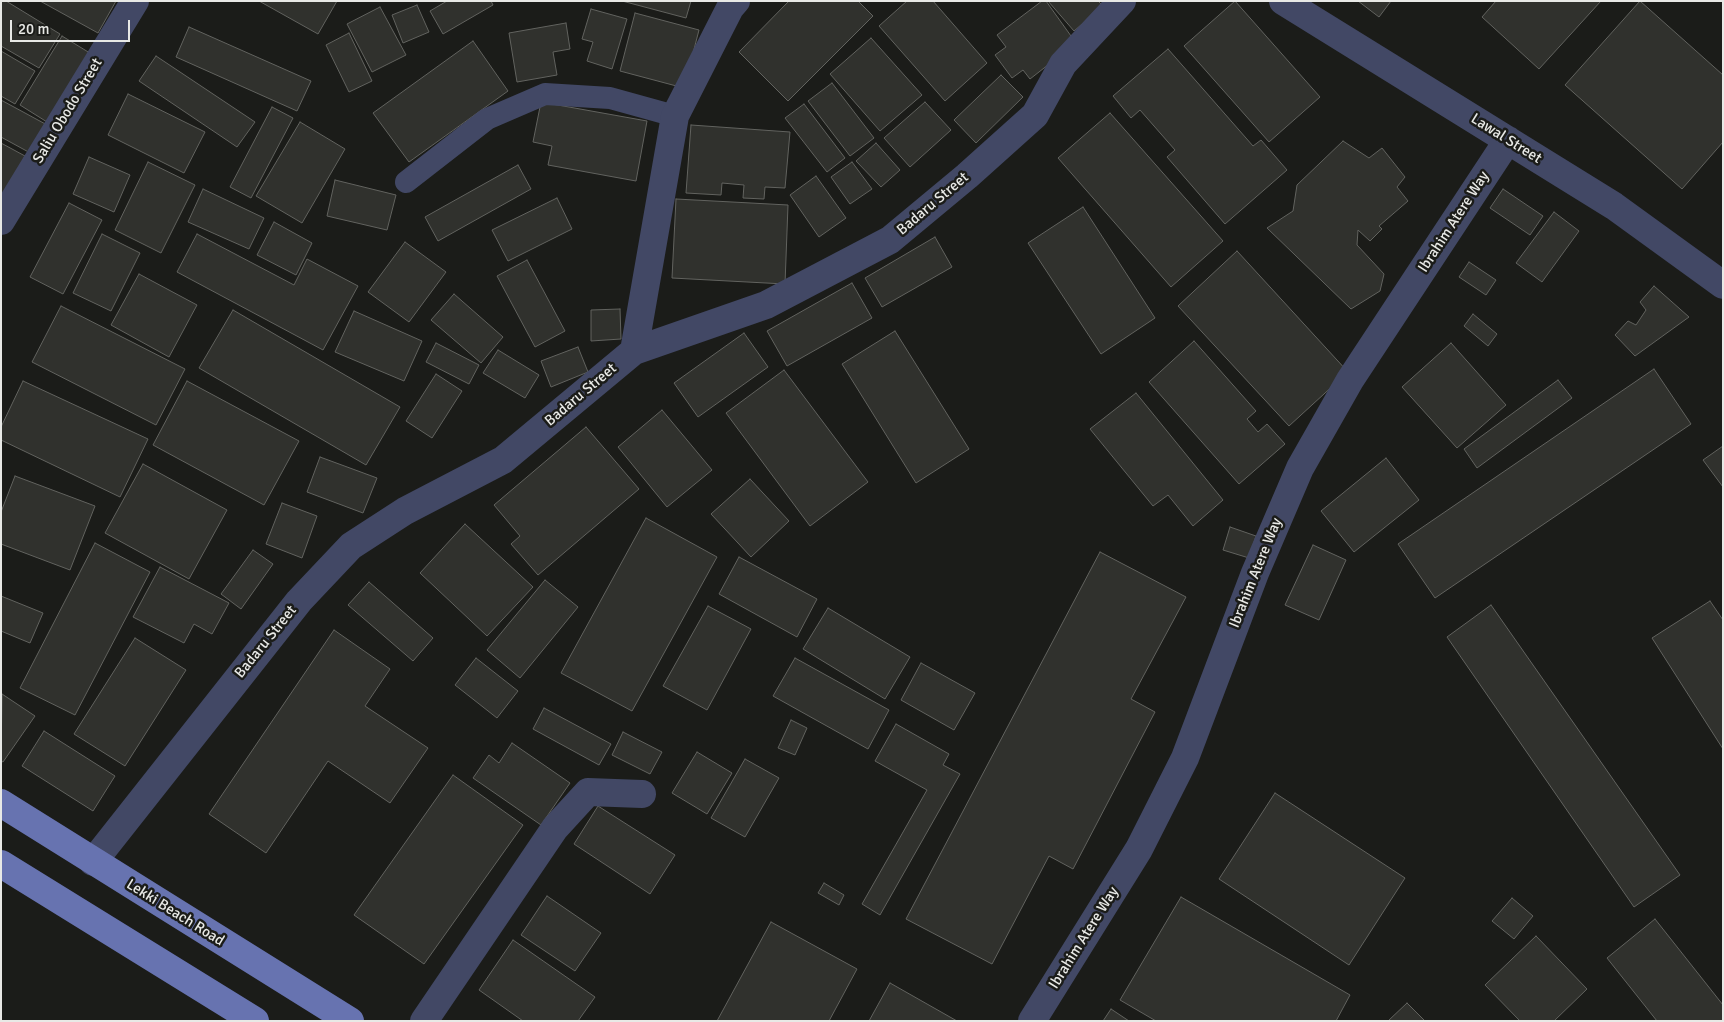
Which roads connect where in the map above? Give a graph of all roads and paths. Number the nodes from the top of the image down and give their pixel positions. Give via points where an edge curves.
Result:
1 (135, 1) edge
2 (736, 1) edge
3 (1122, 1) edge
4 (1283, 1) edge
5 (675, 116) junction
6 (1508, 140) junction
7 (406, 182) dead end
8 (1, 220) edge
9 (1723, 285) edge
10 (634, 350) junction
11 (642, 794) dead end
12 (1, 803) edge
13 (93, 862) junction
14 (1, 864) edge
15 (255, 1021) edge
16 (350, 1021) edge
17 (424, 1021) edge
18 (1032, 1021) edge

1 - 8 street, Saliu Obodo Street
2 - 5 street
3 - 10 street, Badaru Street via 1064,64 1035,115 890,240 766,305
4 - 6 street, Lawal Street
5 - 7 lane via 610,98 545,94 486,119
5 - 10 street
6 - 9 street, Lawal Street via 1614,206
6 - 18 street, Ibrahim Atere Way via 1350,380 1300,468 1255,573 1185,758 1139,849
10 - 13 street, Badaru Street via 503,460 405,511 351,546 299,601
11 - 17 street via 588,792 555,828
12 - 13 main road, Lekki Beach Road
13 - 16 main road, Lekki Beach Road
14 - 15 main road

